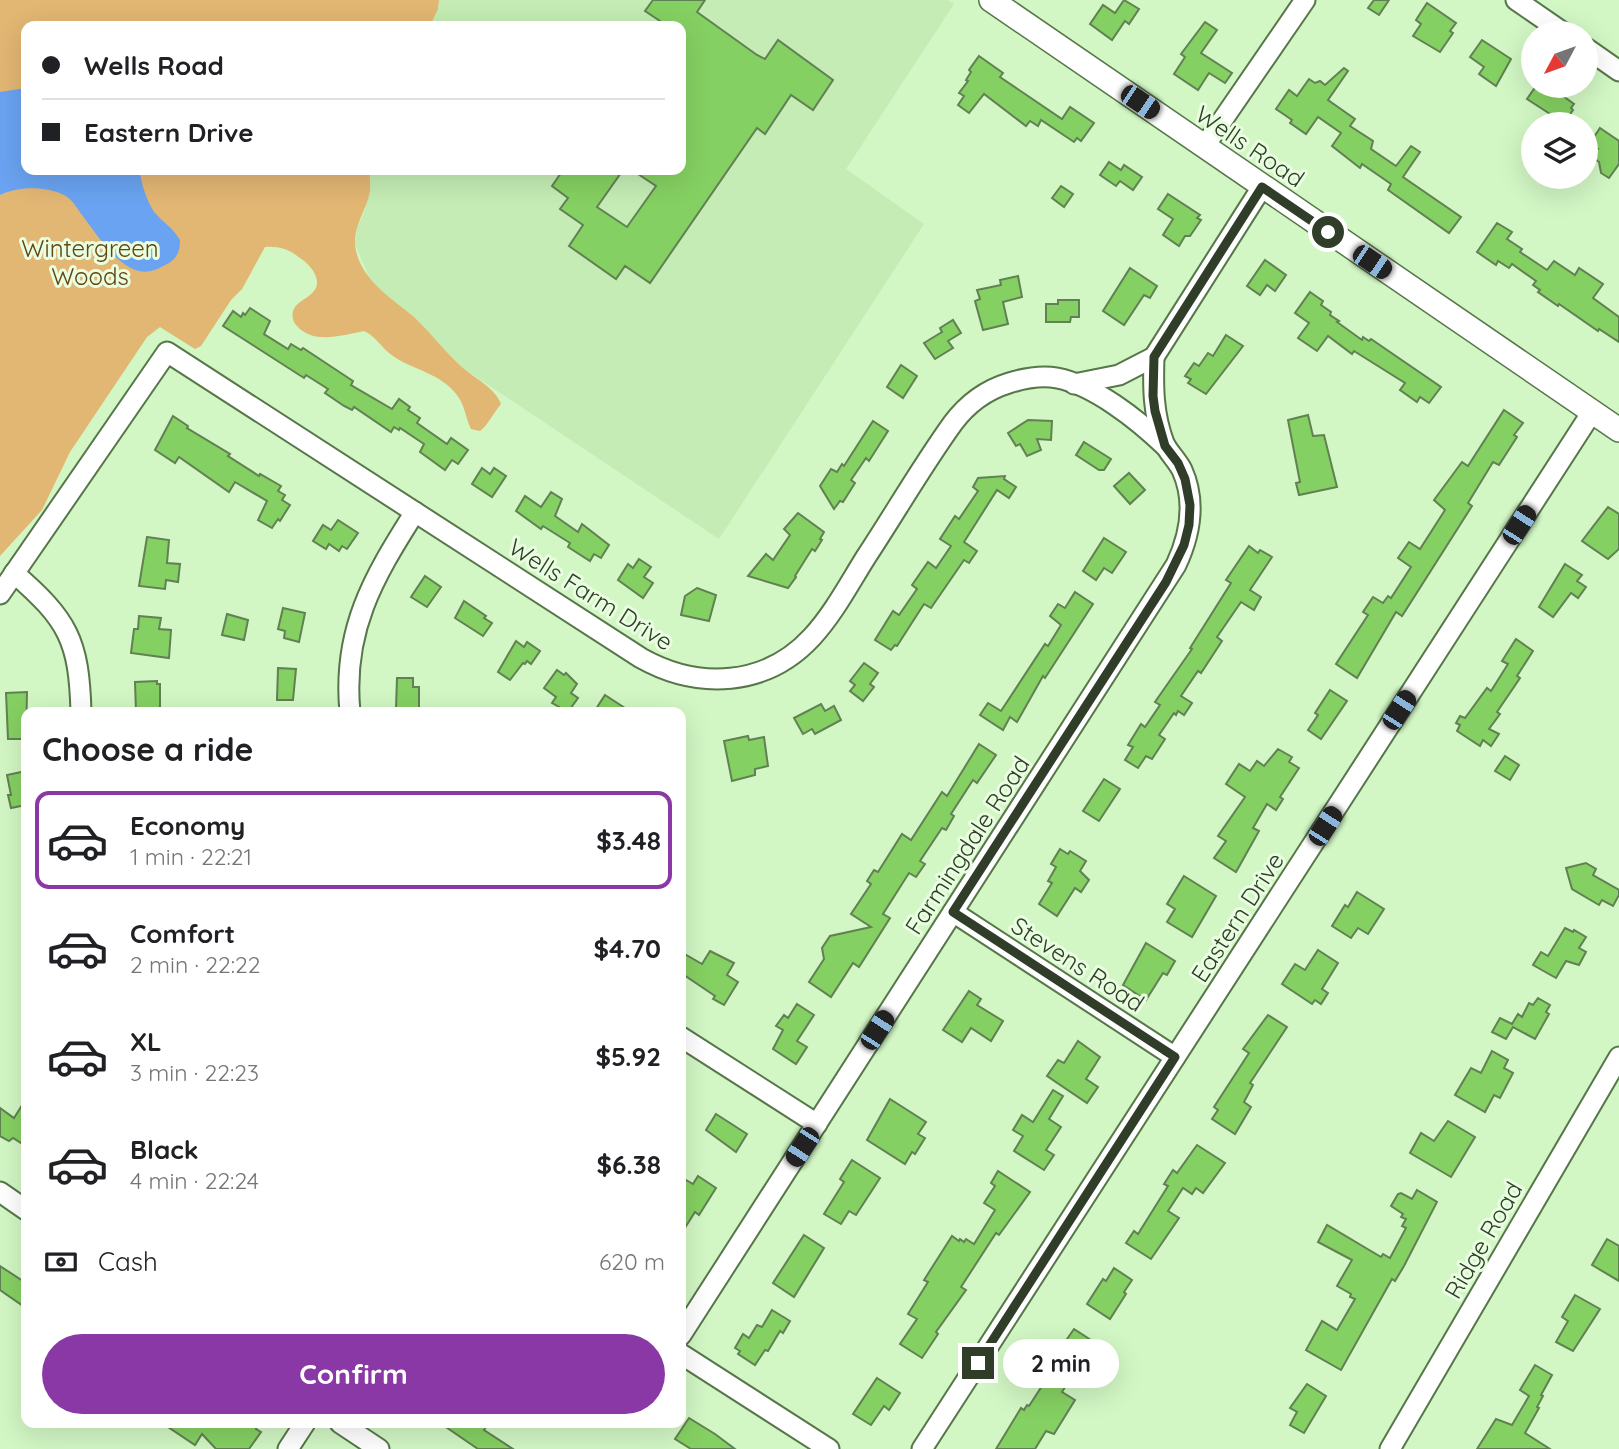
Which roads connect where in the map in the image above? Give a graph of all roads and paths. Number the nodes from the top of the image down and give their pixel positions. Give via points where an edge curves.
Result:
1 (991, 0) edge
2 (1305, 0) edge
3 (1516, 0) edge
4 (1547, 21) edge
5 (1598, 56) edge
6 (1619, 71) edge
7 (1205, 147) junction
8 (1262, 187) junction
9 (1154, 357) junction
10 (1074, 384) junction
11 (1592, 412) junction
12 (1618, 426) edge
13 (1165, 446) junction
14 (415, 512) junction
15 (14, 573) junction
16 (0, 594) edge
17 (81, 707) edge
18 (350, 707) edge
19 (953, 912) junction
20 (686, 1040) edge
21 (1175, 1057) junction
22 (1619, 1057) edge
23 (817, 1124) junction
24 (0, 1192) edge
25 (21, 1207) edge
26 (686, 1327) edge
27 (686, 1357) edge
28 (302, 1428) edge
29 (348, 1428) edge
30 (288, 1449) edge
31 (379, 1449) edge
32 (829, 1449) edge
33 (922, 1449) edge
34 (1390, 1449) edge

1 - 7 main road, Wells Road
2 - 7 street
3 - 4 street
5 - 6 street
7 - 8 main road, Wells Road
8 - 9 street
8 - 11 main road, Wells Road
9 - 10 street, Wells Farm Drive via 1119,375
9 - 13 street, Farmingdale Road via 1154,403
10 - 13 street, Wells Farm Drive via 1119,409
10 - 14 street, Wells Farm Drive via 1056,378 1030,378 995,388 973,402 950,428 817,631 785,659 739,678 693,677 651,663
11 - 12 main road, Wells Road
11 - 21 street, Eastern Drive
13 - 19 street, Farmingdale Road via 1183,473 1189,499 1189,525 1179,558
14 - 15 street, Wells Farm Drive via 166,353
14 - 18 street via 377,573 359,615 349,660
15 - 16 street
15 - 17 street via 54,610 67,629 77,663
19 - 21 street, Stevens Road
19 - 23 street, Farmingdale Road
20 - 23 street
21 - 33 street, Eastern Drive
22 - 34 street, Ridge Road
23 - 26 street, Farmingdale Road
24 - 25 street
27 - 32 street
28 - 30 street
29 - 31 street

